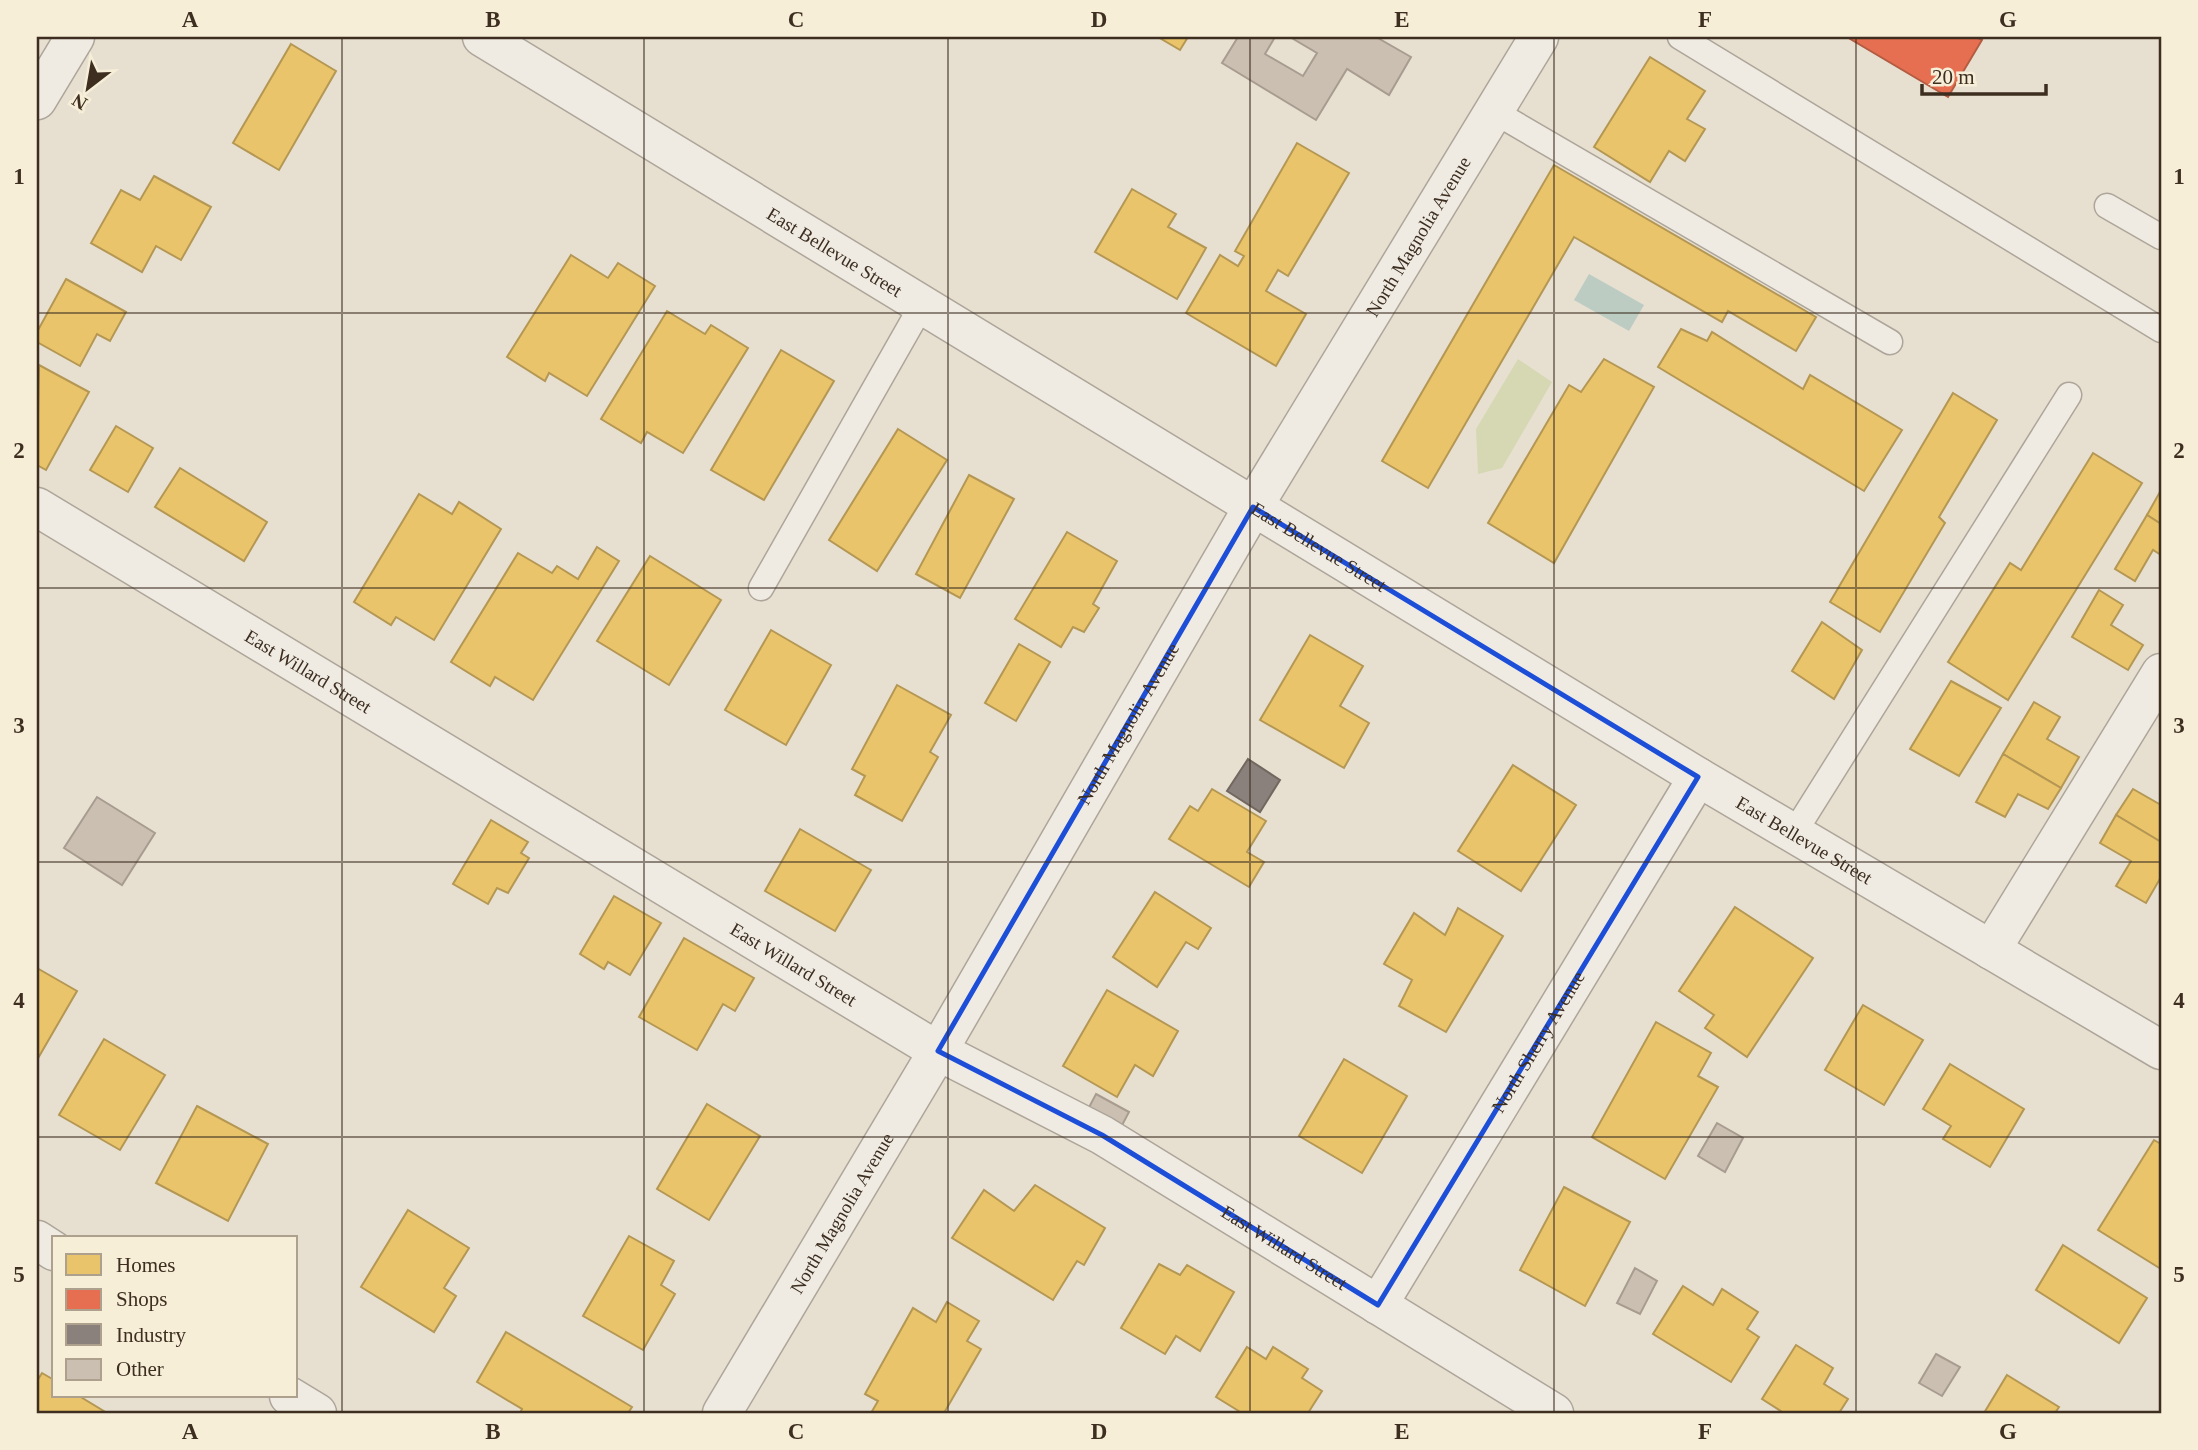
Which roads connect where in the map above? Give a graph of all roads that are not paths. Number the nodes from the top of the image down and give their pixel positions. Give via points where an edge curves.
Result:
1 (75, 37) edge
2 (482, 37) edge
3 (1539, 37) edge
4 (1680, 37) edge
5 (37, 100) edge
6 (1493, 111) junction
7 (2108, 206) dead end
8 (2161, 237) edge
9 (922, 305) junction
10 (2161, 330) edge
11 (1890, 342) dead end
12 (2069, 395) dead end
13 (37, 507) edge
14 (1253, 507) junction
15 (761, 588) dead end
16 (2161, 673) edge
17 (1698, 777) junction
18 (1794, 833) junction
19 (1991, 950) junction
20 (2161, 1050) edge
21 (938, 1051) junction
22 (37, 1240) edge
23 (52, 1250) edge
24 (1378, 1305) junction
25 (292, 1398) edge
26 (317, 1413) edge
27 (722, 1413) edge
28 (1554, 1413) edge

1 - 5 street
2 - 9 street, East Bellevue Street
3 - 6 street, North Magnolia Avenue
4 - 10 lane
6 - 11 lane
6 - 14 street, North Magnolia Avenue
7 - 8 lane
9 - 14 street, East Bellevue Street
9 - 15 lane
12 - 18 lane
13 - 21 street, East Willard Street
14 - 17 street, East Bellevue Street
14 - 21 street, North Magnolia Avenue
16 - 19 street
17 - 18 street, East Bellevue Street
17 - 24 street, North Sherry Avenue
18 - 19 street, East Bellevue Street
19 - 20 street, East Bellevue Street
21 - 24 street, East Willard Street via 1102,1135
21 - 27 street, North Magnolia Avenue
22 - 23 street
24 - 28 street, East Willard Street
25 - 26 street

